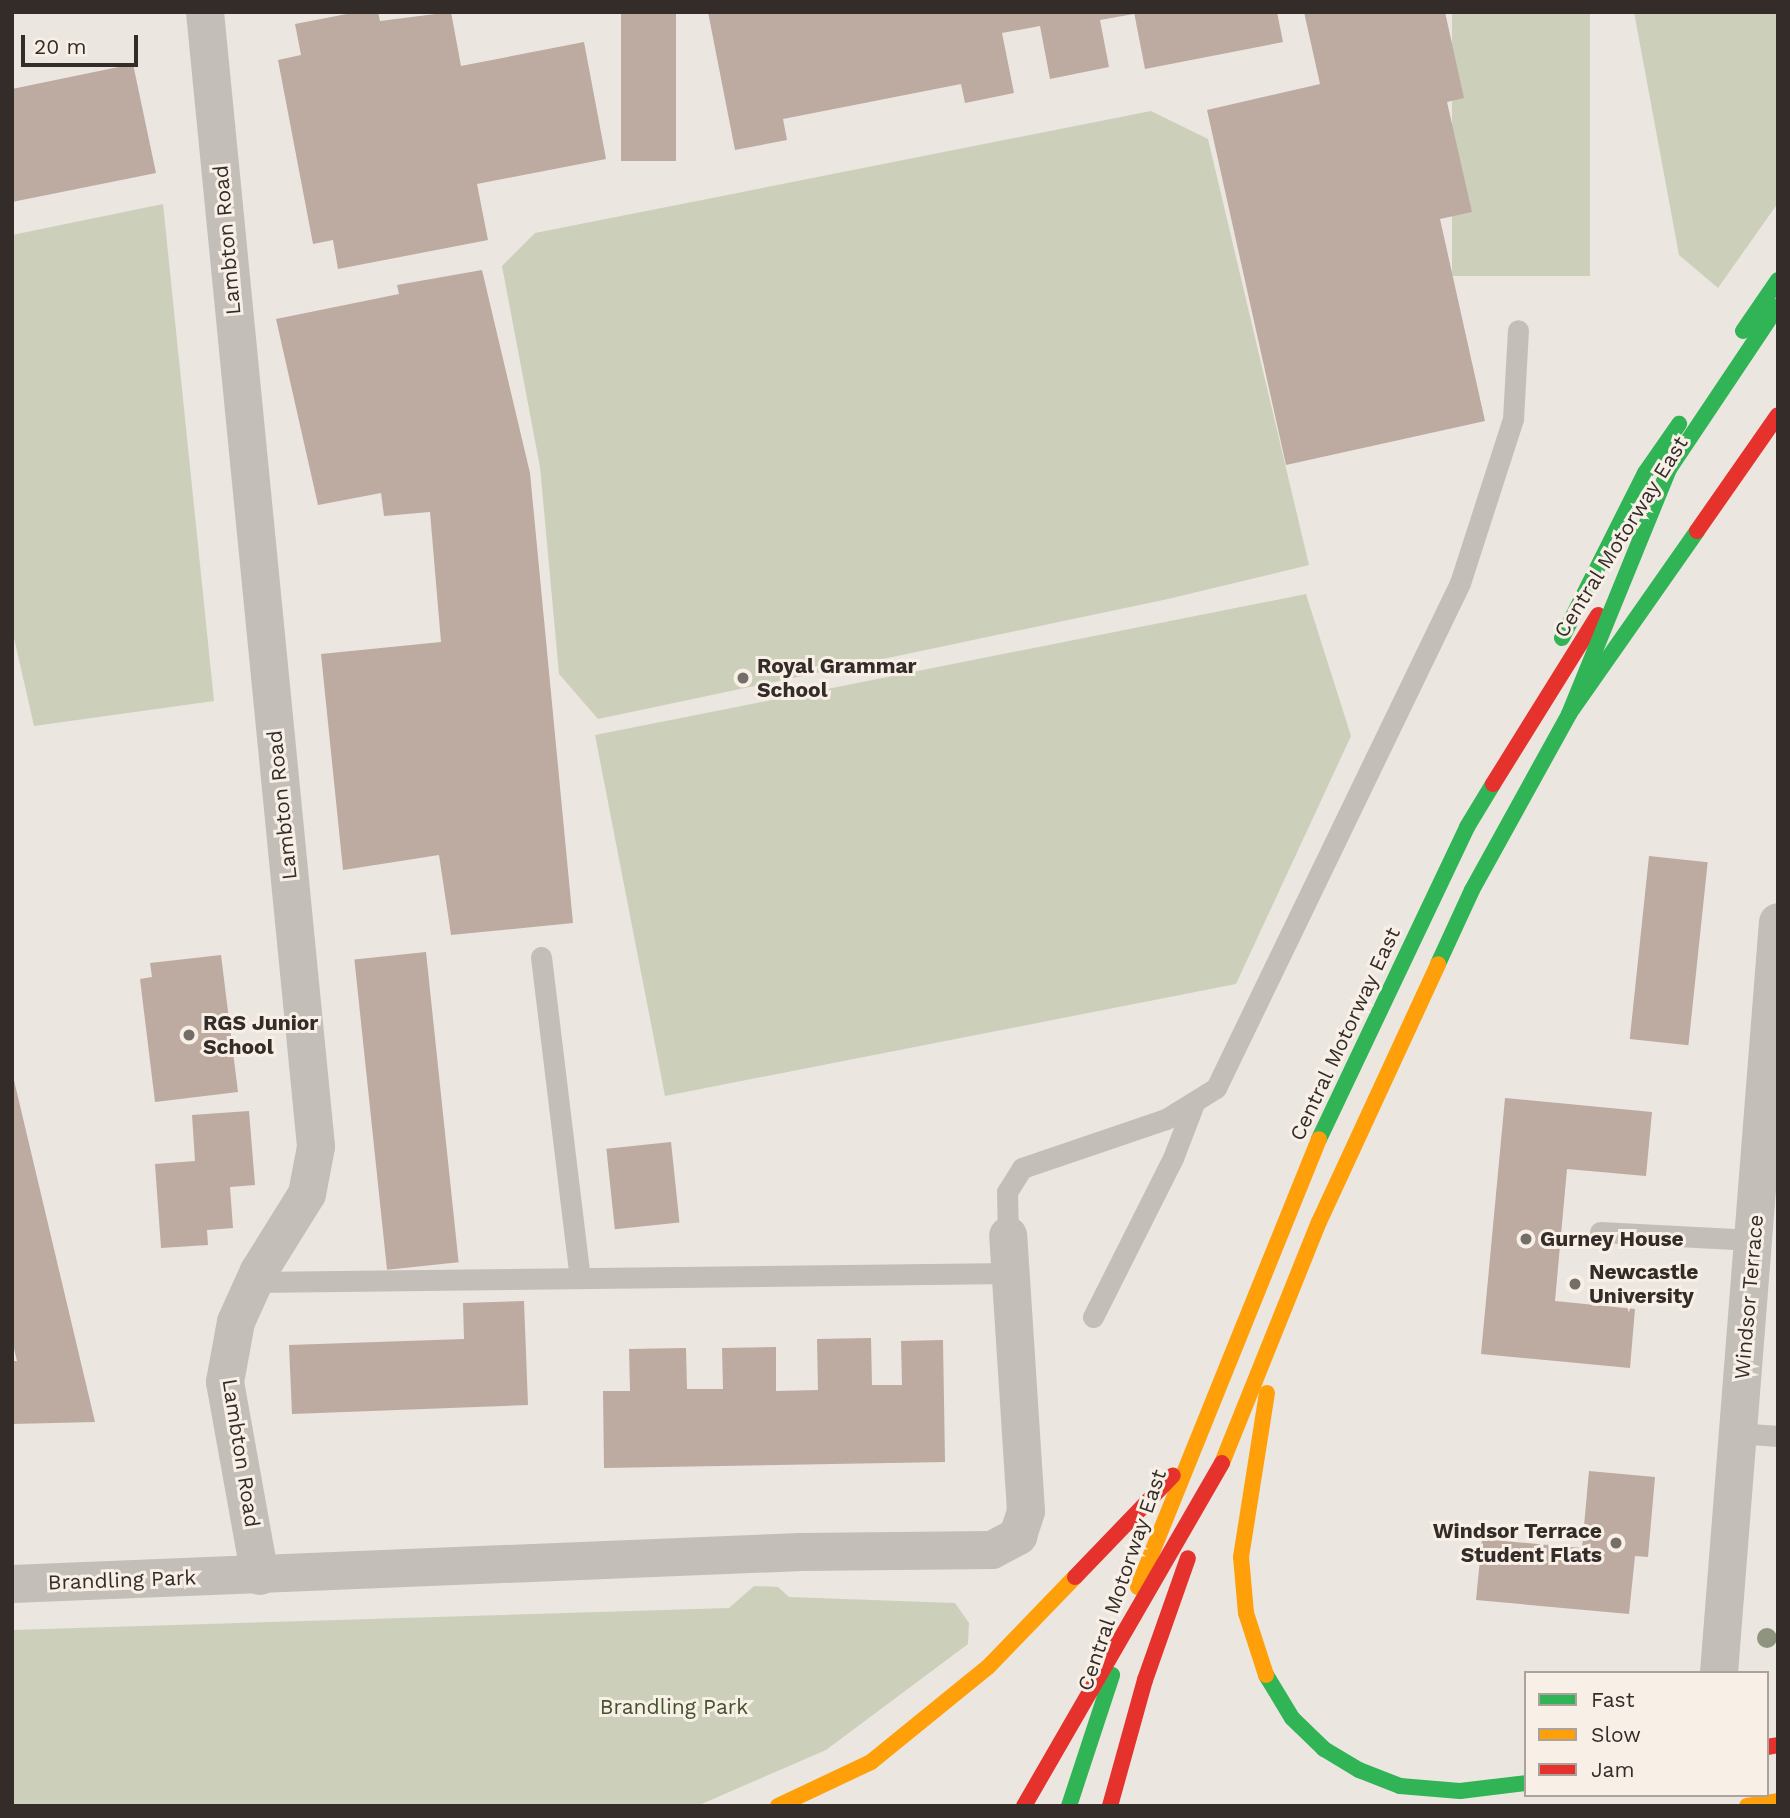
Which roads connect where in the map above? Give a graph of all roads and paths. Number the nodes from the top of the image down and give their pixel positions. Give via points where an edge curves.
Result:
1 (205, 12) edge
2 (1778, 280) edge
3 (1778, 306) edge
4 (1518, 330) dead end
5 (1778, 338) edge
6 (1778, 415) edge
7 (1569, 714) junction
8 (1467, 827) junction
9 (1778, 922) edge
10 (541, 957) dead end
11 (1194, 1106) junction
12 (1600, 1232) dead end
13 (1754, 1240) junction
14 (1010, 1255) junction
15 (580, 1278) junction
16 (254, 1282) junction
17 (1093, 1317) dead end
18 (1278, 1329) junction
19 (1737, 1433) junction
20 (1778, 1436) edge
21 (1186, 1460) junction
22 (1222, 1464) junction
23 (260, 1576) junction
24 (12, 1584) edge
25 (1130, 1609) junction
26 (1719, 1671) edge
27 (1524, 1783) edge
28 (1778, 1801) edge
29 (778, 1806) edge
30 (1024, 1806) edge
31 (1069, 1806) edge
32 (1110, 1806) edge
33 (1129, 1806) edge
34 (1747, 1806) edge

1 - 16 street, Lambton Road via 316,1147 307,1194
2 - 8 main road via 1645,472
3 - 7 main road, bridge via 1669,470
4 - 11 lane via 1513,419 1460,583 1216,1088
5 - 8 main road, Central Motorway East via 1745,376
6 - 7 main road, bridge
7 - 18 main road via 1466,903 1319,1222
8 - 21 main road, Central Motorway East via 1308,1162
9 - 13 street, Windsor Terrace
10 - 15 lane
11 - 14 lane via 1022,1168 1007,1192
11 - 17 lane via 1173,1158
12 - 13 lane
13 - 19 street, Windsor Terrace
14 - 15 lane
14 - 23 street, Brandling Park via 1026,1511 1018,1536 992,1550 789,1552
15 - 16 lane
16 - 23 street, Lambton Road via 236,1322 225,1382
18 - 22 main road
18 - 27 main road via 1241,1557 1246,1613 1260,1666 1292,1718 1324,1749 1359,1770 1400,1786 1460,1791
19 - 20 lane
19 - 26 street, Windsor Terrace
21 - 25 main road, Central Motorway East
21 - 29 main road via 988,1667 871,1762
22 - 30 main road, bridge
22 - 32 main road, bridge via 1145,1680
23 - 24 street, Brandling Park
25 - 31 main road, Central Motorway East
25 - 33 main road via 1120,1700
28 - 34 main road

